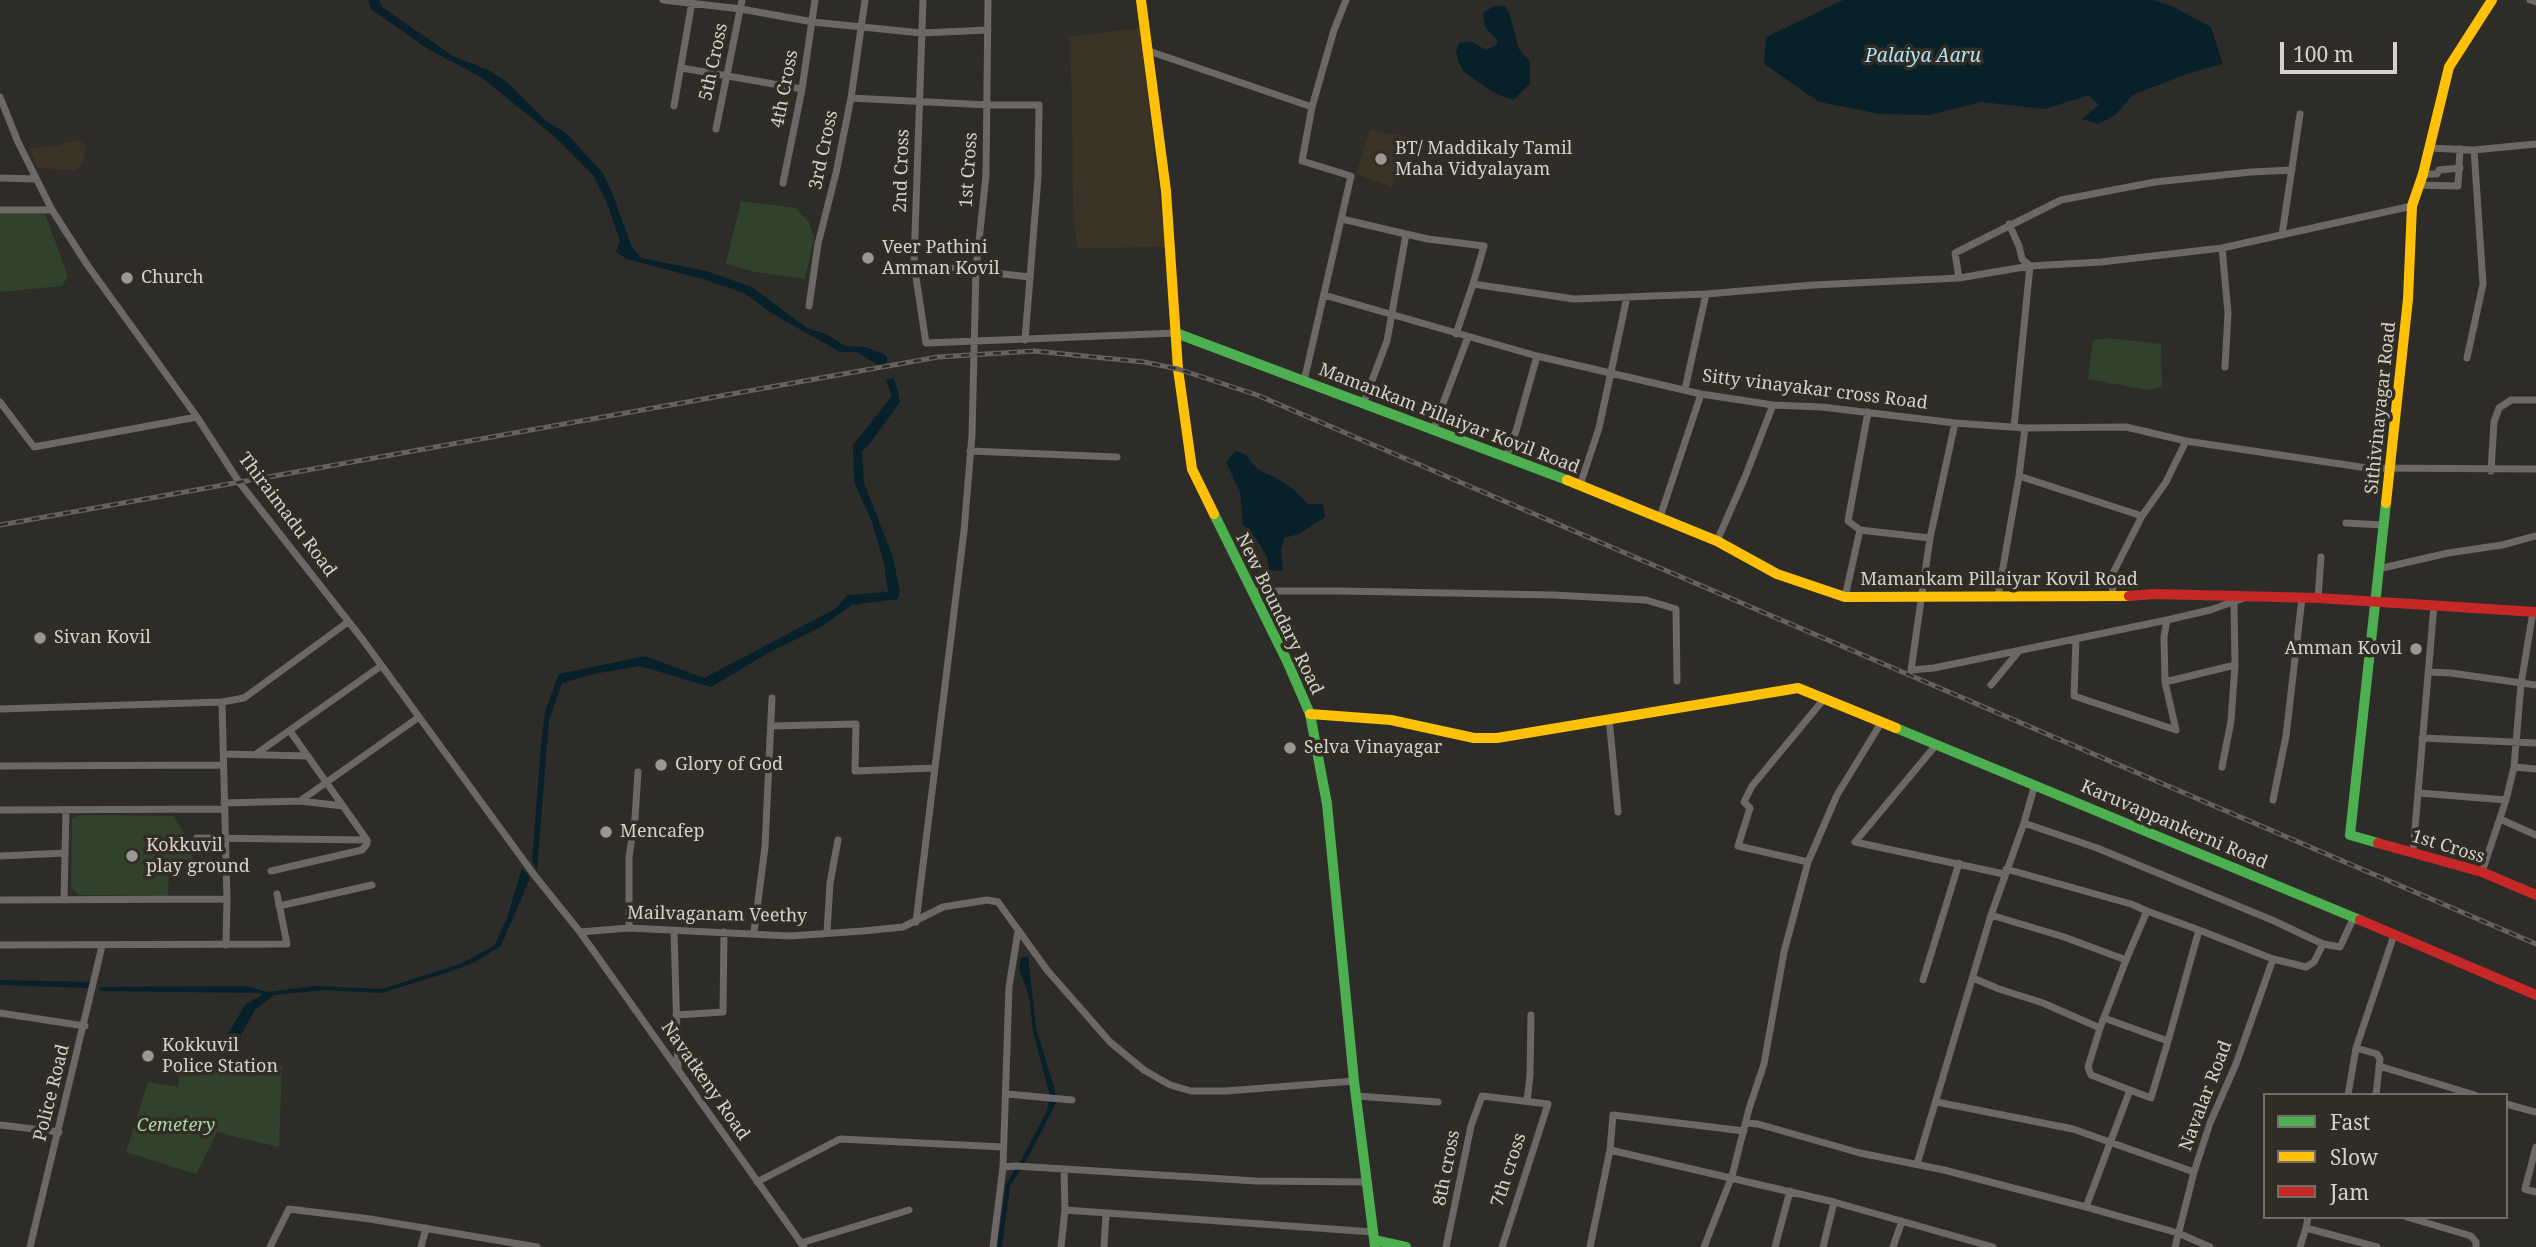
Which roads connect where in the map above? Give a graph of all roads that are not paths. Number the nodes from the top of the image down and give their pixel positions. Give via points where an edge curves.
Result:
1 (663, 0) edge
2 (742, 0) edge
3 (814, 0) edge
4 (865, 0) edge
5 (923, 0) edge
6 (988, 0) edge
7 (1141, 0) edge
8 (1346, 0) edge
9 (2492, 0) edge
10 (2530, 0) edge
11 (691, 1) edge
12 (2536, 2) edge
13 (741, 9) junction
14 (813, 22) junction
15 (863, 26) junction
16 (988, 30) junction
17 (921, 33) junction
18 (1146, 50) junction
19 (682, 68) junction
20 (727, 77) junction
21 (802, 89) junction
22 (0, 97) edge
23 (851, 98) junction
24 (920, 101) junction
25 (988, 105) junction
26 (674, 106) dead end
27 (1312, 107) junction
28 (2300, 114) dead end
29 (716, 129) dead end
30 (2536, 144) edge
31 (2430, 148) junction
32 (2460, 149) junction
33 (2474, 150) junction
34 (2460, 168) junction
35 (2292, 170) junction
36 (2423, 174) junction
37 (0, 178) edge
38 (36, 178) junction
39 (783, 183) dead end
40 (2418, 185) junction
41 (2412, 206) junction
42 (0, 210) edge
43 (52, 210) junction
44 (1342, 219) junction
45 (2009, 224) junction
46 (1406, 234) junction
47 (2283, 235) junction
48 (2222, 248) junction
49 (914, 264) junction
50 (2030, 266) junction
51 (976, 269) junction
52 (1030, 277) junction
53 (1959, 278) junction
54 (1473, 284) junction
55 (1706, 294) junction
56 (1324, 295) junction
57 (1627, 297) junction
58 (808, 306) dead end
59 (1391, 315) junction
60 (1176, 333) junction
61 (1456, 334) junction
62 (1468, 337) junction
63 (1025, 340) junction
64 (975, 342) junction
65 (1537, 356) junction
66 (2467, 358) dead end
67 (2225, 367) dead end
68 (1611, 372) junction
69 (1304, 382) junction
70 (1685, 389) junction
71 (1701, 394) junction
72 (2536, 400) edge
73 (0, 402) edge
74 (1363, 404) junction
75 (1773, 405) junction
76 (1868, 412) junction
77 (197, 417) junction
78 (1955, 423) junction
79 (2014, 427) junction
80 (2025, 428) junction
81 (1433, 430) junction
82 (2186, 441) junction
83 (970, 451) junction
84 (1117, 457) dead end
85 (1506, 457) junction
86 (2390, 468) junction
87 (2536, 469) edge
88 (2491, 471) junction
89 (2019, 476) junction
90 (1580, 485) junction
91 (2142, 516) junction
92 (1660, 517) junction
93 (2346, 523) dead end
94 (2383, 525) junction
95 (1860, 530) junction
96 (2536, 536) edge
97 (1930, 538) junction
98 (1717, 541) junction
99 (2321, 557) dead end
100 (2378, 569) junction
101 (1252, 592) junction
102 (1998, 596) junction
103 (1845, 597) junction
104 (2112, 597) junction
105 (1921, 598) junction
106 (2244, 598) junction
107 (2302, 598) junction
108 (2318, 598) junction
109 (2234, 601) junction
110 (2374, 602) junction
111 (2434, 605) junction
112 (2534, 612) edge
113 (2167, 620) junction
114 (348, 622) junction
115 (2077, 639) junction
116 (2019, 651) junction
117 (2235, 665) junction
118 (382, 666) junction
119 (2428, 672) junction
120 (1677, 681) dead end
121 (2165, 682) junction
122 (2521, 684) junction
123 (1992, 685) dead end
124 (2536, 685) edge
125 (772, 698) dead end
126 (1824, 699) junction
127 (222, 702) junction
128 (0, 709) edge
129 (1310, 714) junction
130 (419, 717) junction
131 (1609, 718) junction
132 (1881, 723) junction
133 (771, 726) junction
134 (290, 731) junction
135 (2422, 738) junction
136 (2516, 742) junction
137 (2536, 743) edge
138 (1936, 745) junction
139 (224, 754) junction
140 (256, 754) junction
141 (308, 756) junction
142 (0, 765) edge
143 (223, 765) junction
144 (2222, 767) dead end
145 (2514, 767) junction
146 (935, 768) junction
147 (2536, 769) edge
148 (638, 772) dead end
149 (327, 783) junction
150 (2035, 785) junction
151 (2419, 793) junction
152 (2273, 800) dead end
153 (2506, 800) junction
154 (300, 801) junction
155 (224, 806) junction
156 (343, 806) junction
157 (0, 810) edge
158 (66, 810) junction
159 (1618, 812) dead end
160 (2500, 819) junction
161 (2024, 823) junction
162 (2350, 835) joint
163 (2536, 835) edge
164 (225, 837) junction
165 (197, 838) dead end
166 (367, 840) junction
167 (838, 840) dead end
168 (2413, 852) junction
169 (65, 853) junction
170 (0, 856) edge
171 (1808, 862) junction
172 (1959, 863) junction
173 (271, 871) dead end
174 (2005, 872) junction
175 (2482, 872) junction
176 (372, 885) dead end
177 (276, 894) dead end
178 (2536, 895) edge
179 (227, 899) junction
180 (0, 900) edge
181 (64, 900) junction
182 (279, 906) junction
183 (2147, 911) junction
184 (1991, 915) junction
185 (2354, 917) junction
186 (916, 922) junction
187 (629, 928) junction
188 (2199, 930) junction
189 (674, 931) junction
190 (1018, 931) junction
191 (580, 932) junction
192 (724, 932) junction
193 (754, 932) junction
194 (827, 932) junction
195 (2394, 935) junction
196 (2323, 944) junction
197 (226, 945) junction
198 (0, 946) edge
199 (102, 946) junction
200 (2273, 959) junction
201 (2126, 960) junction
202 (1973, 978) junction
203 (1923, 980) dead end
204 (2536, 995) edge
205 (0, 1013) edge
206 (676, 1015) junction
207 (1531, 1015) dead end
208 (2104, 1018) junction
209 (85, 1026) junction
210 (2100, 1028) junction
211 (2168, 1041) junction
212 (2356, 1048) junction
213 (2379, 1066) junction
214 (678, 1069) junction
215 (1354, 1081) junction
216 (2130, 1090) junction
217 (2347, 1093) edge
218 (2376, 1093) edge
219 (2468, 1093) edge
220 (1007, 1094) junction
221 (1356, 1097) junction
222 (1072, 1100) dead end
223 (1527, 1101) junction
224 (1438, 1102) dead end
225 (1937, 1102) junction
226 (2508, 1105) edge
227 (2536, 1112) edge
228 (0, 1125) edge
229 (1745, 1127) junction
230 (59, 1132) junction
231 (2109, 1142) junction
232 (1003, 1147) junction
233 (2536, 1147) edge
234 (1610, 1150) junction
235 (1917, 1164) junction
236 (1003, 1167) junction
237 (1064, 1170) junction
238 (2194, 1172) junction
239 (1732, 1176) junction
240 (757, 1182) junction
241 (1368, 1182) junction
242 (1790, 1191) junction
243 (2536, 1192) edge
244 (1834, 1202) junction
245 (2086, 1206) junction
246 (909, 1210) dead end
247 (1065, 1210) junction
248 (1106, 1215) junction
249 (2308, 1219) edge
250 (2414, 1219) edge
251 (1902, 1221) junction
252 (426, 1228) junction
253 (2306, 1228) junction
254 (2178, 1233) junction
255 (1374, 1240) edge
256 (1964, 1243) edge
257 (499, 1244) edge
258 (803, 1245) edge
259 (30, 1247) edge
260 (270, 1247) edge
261 (421, 1247) edge
262 (537, 1247) edge
263 (993, 1247) edge
264 (1062, 1247) edge
265 (1104, 1247) edge
266 (1406, 1247) edge
267 (1446, 1247) edge
268 (1502, 1247) edge
269 (1590, 1247) edge
270 (1704, 1247) edge
271 (1775, 1247) edge
272 (1824, 1247) edge
273 (1893, 1247) edge
274 (1993, 1247) edge
275 (2175, 1247) edge
276 (2210, 1247) edge
277 (2300, 1247) edge
278 (2377, 1247) edge
279 (2476, 1247) edge

1 - 11 street
2 - 13 street, 5th Cross
3 - 14 street, 4th Cross
4 - 15 street, 3rd Cross
5 - 17 street, 2nd Cross
6 - 16 street, 1st Cross
7 - 18 street, New Boundary Road
8 - 27 street
9 - 31 street, Sithivinayagar Road via 2449,67
10 - 12 street
11 - 13 street
11 - 19 street
13 - 14 street
13 - 20 street, 5th Cross
14 - 15 street
14 - 21 street, 4th Cross
15 - 17 street
15 - 23 street, 3rd Cross
16 - 17 street
16 - 25 street, 1st Cross
17 - 24 street, 2nd Cross
18 - 27 street
18 - 60 street, New Boundary Road via 1166,191
19 - 20 street
19 - 26 street
20 - 21 street
20 - 29 street, 5th Cross
21 - 39 street, 4th Cross
22 - 38 street, Thiraimadu Road
23 - 24 street
23 - 58 street, 3rd Cross
24 - 25 street
24 - 49 street, 2nd Cross
25 - 51 street, 1st Cross
25 - 52 street via 1039,105
27 - 44 street via 1302,161 1351,176
28 - 35 street
30 - 33 street
31 - 32 street
31 - 36 street, Sithivinayagar Road
32 - 33 street
32 - 34 street
33 - 66 street via 2483,284
34 - 36 street
34 - 40 street via 2458,186
35 - 45 street via 2155,182 2061,200
35 - 47 street
36 - 40 street, Sithivinayagar Road
37 - 38 street
38 - 43 street, Thiraimadu Road
40 - 41 street, Sithivinayagar Road
41 - 47 street
41 - 86 street, Sithivinayagar Road via 2409,299
42 - 43 street
43 - 77 street, Thiraimadu Road
44 - 46 street
44 - 56 street
45 - 50 street via 2022,259
45 - 53 street via 1955,253
46 - 54 street via 1484,246
46 - 59 street
47 - 48 street
48 - 50 street
48 - 67 street via 2228,313
49 - 51 street
49 - 64 street, 2nd Cross via 926,343
50 - 53 street
50 - 79 street
51 - 52 street
51 - 64 street, 1st Cross
52 - 63 street
53 - 55 street
54 - 57 street via 1574,299
54 - 61 street
55 - 57 street
55 - 70 street
56 - 59 street, Sitty vinayakar cross Road
56 - 69 street
57 - 68 street
59 - 61 street, Sitty vinayakar cross Road
59 - 74 street via 1387,341
60 - 63 street
60 - 69 street, Mamankam Pillaiyar Kovil Road
60 - 101 street, New Boundary Road via 1192,469
61 - 62 street, Sitty vinayakar cross Road
62 - 65 street, Sitty vinayakar cross Road
62 - 81 street
63 - 64 street
64 - 83 street, 1st Cross
65 - 68 street, Sitty vinayakar cross Road
65 - 85 street
68 - 70 street, Sitty vinayakar cross Road
68 - 90 street
69 - 74 street, Mamankam Pillaiyar Kovil Road
70 - 71 street, Sitty vinayakar cross Road
71 - 75 street, Sitty vinayakar cross Road
71 - 92 street
72 - 88 street via 2511,400 2498,408
73 - 77 street via 34,447
74 - 81 street, Mamankam Pillaiyar Kovil Road
75 - 76 street, Sitty vinayakar cross Road
75 - 98 street
76 - 78 street, Sitty vinayakar cross Road
76 - 95 street via 1848,521
77 - 114 street, Thiraimadu Road via 239,482
78 - 79 street, Sitty vinayakar cross Road
78 - 97 street
79 - 80 street, Sitty vinayakar cross Road
80 - 82 street, Sitty vinayakar cross Road via 2126,427
80 - 89 street
81 - 85 street, Mamankam Pillaiyar Kovil Road
82 - 86 street, Sitty vinayakar cross Road
82 - 91 street
83 - 84 street
83 - 146 street, 1st Cross
85 - 90 street, Mamankam Pillaiyar Kovil Road
86 - 88 street, Sitty vinayakar cross Road
86 - 94 street, Sithivinayagar Road
87 - 88 street, Sitty vinayakar cross Road
89 - 91 street
89 - 102 street
90 - 92 street, Mamankam Pillaiyar Kovil Road
91 - 104 street via 2114,571
92 - 98 street, Mamankam Pillaiyar Kovil Road
93 - 94 street
94 - 100 street, Sithivinayagar Road
95 - 97 street
95 - 103 street
96 - 100 street
97 - 105 street
98 - 103 street, Mamankam Pillaiyar Kovil Road via 1777,574
99 - 108 street
100 - 110 street, Sithivinayagar Road
101 - 120 street via 1340,590 1646,600 1676,609
101 - 129 street, New Boundary Road
102 - 104 street, Mamankam Pillaiyar Kovil Road
102 - 105 street, Mamankam Pillaiyar Kovil Road
103 - 105 street, Mamankam Pillaiyar Kovil Road
104 - 106 street, Mamankam Pillaiyar Kovil Road
105 - 116 street via 1911,670
106 - 107 street, Mamankam Pillaiyar Kovil Road
106 - 109 street
107 - 108 street, Mamankam Pillaiyar Kovil Road
107 - 152 street via 2286,736
108 - 110 street, Mamankam Pillaiyar Kovil Road
109 - 113 street
109 - 117 street
110 - 111 street, Mamankam Pillaiyar Kovil Road
110 - 162 street, Sithivinayagar Road
111 - 112 street, Mamankam Pillaiyar Kovil Road
111 - 119 street
112 - 122 street
113 - 115 street
113 - 121 street
114 - 118 street, Thiraimadu Road
114 - 127 street via 244,698
115 - 116 street
115 - 121 street via 2074,696 2176,730
116 - 123 street
117 - 121 street
117 - 144 street
118 - 130 street, Thiraimadu Road
118 - 134 street
119 - 122 street
119 - 135 street
122 - 124 street
122 - 136 street
125 - 133 street
126 - 131 street, Karuvappankerni Road via 1798,688
126 - 132 street, Karuvappankerni Road
126 - 171 street via 1752,786 1744,802 1750,808 1738,846
127 - 128 street
127 - 139 street
129 - 131 street via 1391,720 1474,738
129 - 215 street, New Boundary Road via 1327,807
130 - 149 street
130 - 191 street, Thiraimadu Road
131 - 159 street
132 - 138 street, Karuvappankerni Road
132 - 171 street via 1837,795
133 - 146 street via 856,724 855,771
133 - 193 street via 765,847
134 - 140 street
134 - 141 street
135 - 136 street
135 - 151 street
136 - 137 street
136 - 145 street
138 - 150 street, Karuvappankerni Road
138 - 172 street via 1855,842
139 - 140 street
139 - 143 street
140 - 141 street
141 - 149 street
142 - 143 street
143 - 155 street
145 - 147 street
145 - 153 street
146 - 186 street, 1st Cross
148 - 187 street via 629,857
149 - 154 street
149 - 156 street
150 - 161 street
150 - 185 street, Karuvappankerni Road
151 - 153 street
151 - 168 street
153 - 160 street
154 - 155 street
154 - 156 street
155 - 158 street
155 - 164 street
156 - 166 street
157 - 158 street
158 - 169 street
160 - 163 street
160 - 175 street
161 - 174 street
161 - 196 street via 2110,853
162 - 168 street, 1st Cross
164 - 165 street
164 - 166 street
164 - 179 street
166 - 173 street via 362,850
167 - 194 street
168 - 175 street, 1st Cross
169 - 170 street
169 - 181 street
171 - 229 street via 1784,952 1764,1064
172 - 174 street
172 - 203 street
174 - 183 street
174 - 184 street
175 - 178 street, 1st Cross
176 - 182 street
177 - 182 street
179 - 181 street
179 - 197 street
180 - 181 street
182 - 197 street via 287,944
183 - 188 street
183 - 201 street
184 - 201 street
184 - 202 street
185 - 195 street, Karuvappankerni Road
185 - 196 street via 2340,947
186 - 190 street, Mailvaganam Veethy via 943,907 987,900 998,902
186 - 194 street, Mailvaganam Veethy via 904,927
187 - 189 street, Mailvaganam Veethy
187 - 191 street, Mailvaganam Veethy
188 - 200 street
188 - 211 street
189 - 192 street, Mailvaganam Veethy
189 - 206 street
190 - 215 street, Mailvaganam Veethy via 1110,1042 1170,1085 1191,1091 1226,1091
190 - 220 street via 1009,987
191 - 214 street, Navatkeny Road
192 - 193 street, Mailvaganam Veethy
192 - 206 street via 723,1012
193 - 194 street, Mailvaganam Veethy via 790,936
195 - 204 street, Karuvappankerni Road
195 - 212 street
196 - 200 street via 2306,967
197 - 199 street
198 - 199 street
199 - 209 street, Police Road
200 - 238 street, Navalar Road
201 - 208 street
202 - 210 street
202 - 225 street
205 - 209 street
206 - 214 street
207 - 223 street
208 - 210 street
208 - 211 street
209 - 230 street, Police Road
210 - 216 street via 2088,1067 2091,1075
211 - 216 street via 2151,1098
212 - 213 street via 2377,1054
212 - 217 street
213 - 218 street
213 - 219 street
214 - 240 street, Navatkeny Road
215 - 221 street, New Boundary Road
216 - 231 street
220 - 222 street
220 - 232 street
221 - 224 street
221 - 241 street, New Boundary Road
223 - 267 street, 8th cross via 1482,1096 1471,1126
223 - 268 street, 7th cross via 1548,1104
225 - 231 street via 2073,1129
225 - 235 street
226 - 227 street
228 - 230 street
229 - 234 street via 1613,1115
229 - 235 street via 1758,1124
229 - 239 street
230 - 259 street, Police Road
231 - 238 street
231 - 245 street
232 - 236 street
232 - 240 street via 840,1139
233 - 243 street via 2525,1189
234 - 239 street
234 - 269 street
235 - 245 street
236 - 237 street
236 - 263 street
237 - 241 street
237 - 247 street
238 - 254 street, Navalar Road
239 - 242 street
239 - 270 street
240 - 258 street, Navatkeny Road
241 - 255 street, New Boundary Road
242 - 244 street
242 - 271 street
244 - 251 street
244 - 272 street
245 - 254 street
246 - 258 street
247 - 248 street
247 - 264 street
248 - 255 street via 1342,1228
248 - 265 street
249 - 253 street
250 - 279 street via 2471,1236
251 - 256 street
251 - 273 street
252 - 257 street
252 - 260 street via 289,1209
252 - 261 street
253 - 277 street
253 - 278 street
254 - 275 street, Navalar Road
254 - 276 street
255 - 266 street
256 - 274 street
257 - 262 street

